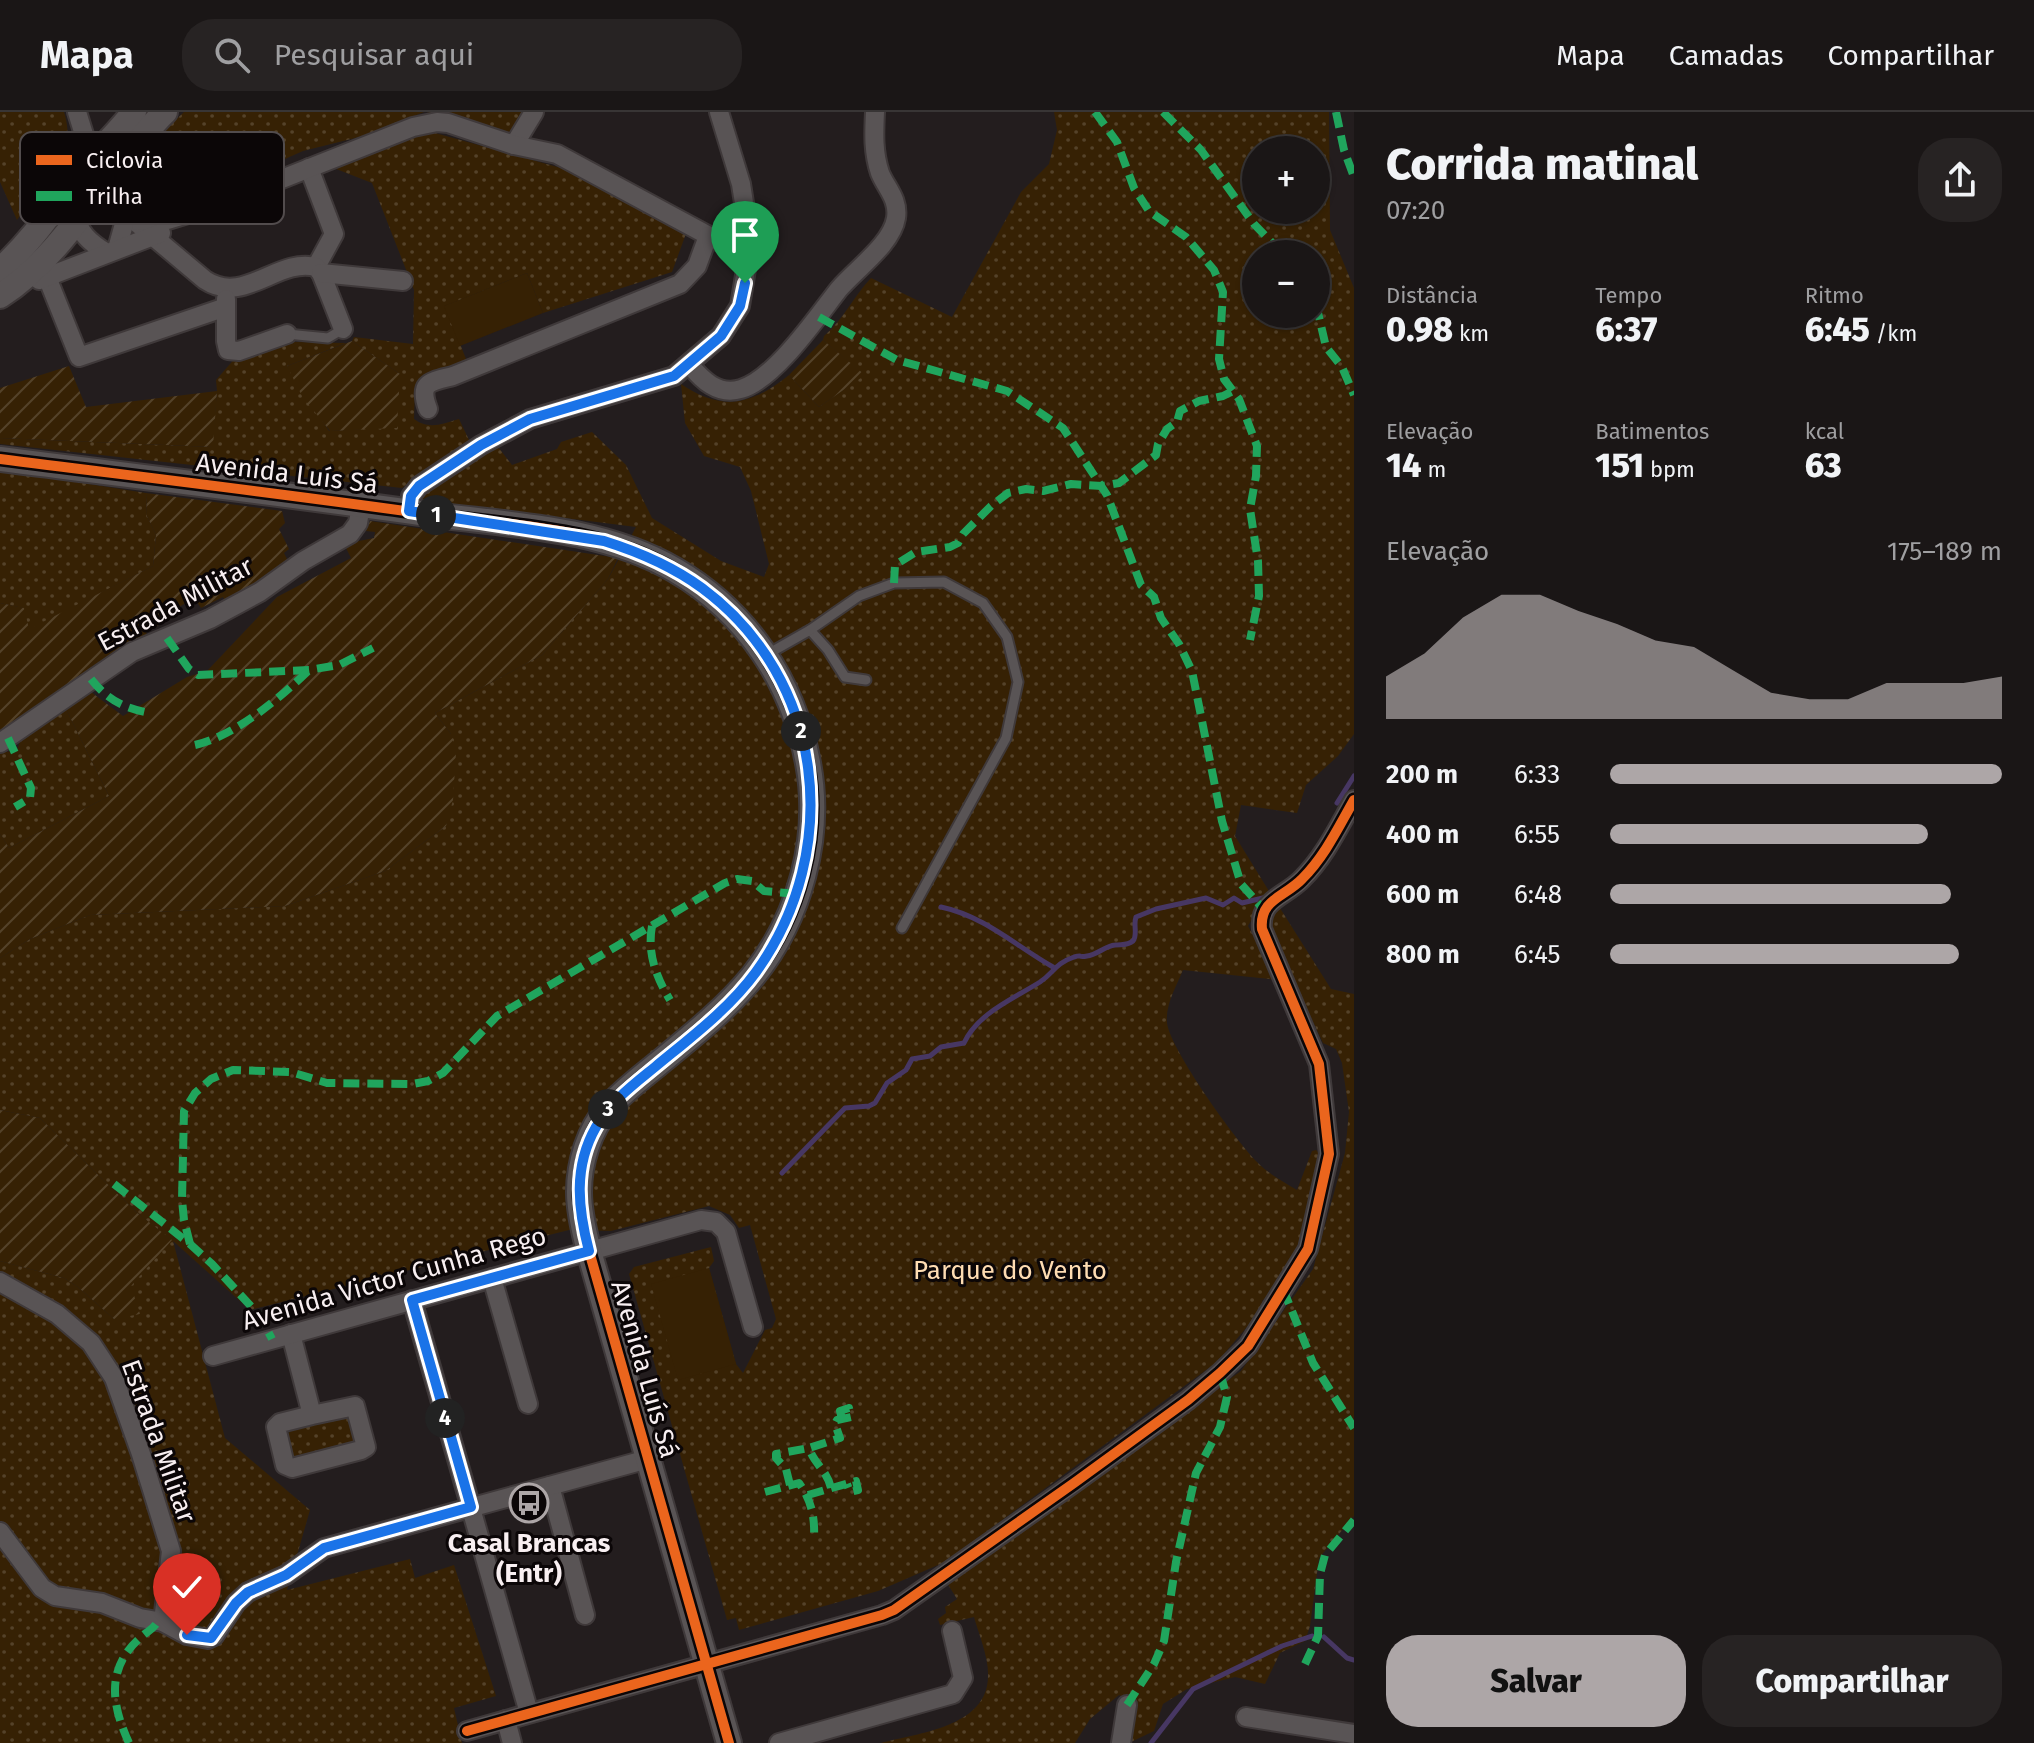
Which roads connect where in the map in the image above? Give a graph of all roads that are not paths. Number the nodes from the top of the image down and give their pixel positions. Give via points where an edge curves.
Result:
1 (77, 112) edge
2 (134, 112) edge
3 (165, 112) edge
4 (534, 112) edge
5 (719, 112) edge
6 (875, 112) edge
7 (83, 132) edge
8 (119, 132) edge
9 (147, 132) edge
10 (514, 145) junction
11 (309, 168) junction
12 (284, 178) edge
13 (44, 224) edge
14 (71, 224) edge
15 (84, 224) edge
16 (127, 224) edge
17 (140, 224) edge
18 (178, 224) edge
19 (154, 236) junction
20 (708, 236) junction
21 (112, 251) junction
22 (748, 257) junction
23 (318, 270) junction
24 (47, 277) junction
25 (403, 281) dead end
26 (2, 286) edge
27 (226, 298) junction
28 (343, 329) joint
29 (287, 334) joint
30 (689, 364) junction
31 (428, 409) dead end
32 (0, 459) edge
33 (361, 505) junction
34 (409, 511) junction
35 (810, 630) junction
36 (766, 655) junction
37 (866, 680) dead end
38 (0, 743) edge
39 (1354, 800) edge
40 (902, 928) dead end
41 (589, 1251) junction
42 (492, 1278) junction
43 (0, 1282) edge
44 (412, 1300) junction
45 (753, 1327) dead end
46 (291, 1334) junction
47 (213, 1356) dead end
48 (528, 1404) dead end
49 (312, 1415) junction
50 (648, 1459) junction
51 (550, 1486) junction
52 (471, 1507) junction
53 (0, 1532) edge
54 (585, 1615) dead end
55 (163, 1622) junction
56 (952, 1631) dead end
57 (706, 1663) junction
58 (1127, 1705) dead end
59 (529, 1713) junction
60 (1246, 1717) dead end
61 (506, 1720) junction
62 (467, 1731) dead end
63 (1354, 1734) edge
64 (512, 1743) edge
65 (729, 1743) edge
66 (779, 1743) edge
67 (1121, 1743) edge

1 - 7 street
2 - 8 street
3 - 9 street
4 - 10 street
5 - 22 street via 741,184
6 - 30 street via 873,142 881,175 894,196 896,219 878,251 839,289 802,338 754,382 740,390 723,390 709,385
10 - 11 street via 437,122
10 - 20 street via 569,159
11 - 12 street
11 - 23 street via 333,228
13 - 26 street
14 - 26 street via 55,248
15 - 21 street via 86,238
16 - 21 street
17 - 19 street
18 - 19 street
19 - 21 street
19 - 27 street
20 - 22 street
20 - 31 street via 697,266 680,284 431,382 423,395
21 - 24 street
22 - 30 street via 740,306 721,336
23 - 25 street
23 - 27 street via 294,268 237,288
23 - 28 street
24 - 26 street
24 - 27 street via 79,357
27 - 29 street via 228,350
28 - 29 lane via 328,338
30 - 34 street via 674,376 530,419 419,486
32 - 33 street, Avenida Luís Sá
33 - 34 street, Avenida Luís Sá
33 - 38 street, Estrada Militar via 356,527 345,537 210,619 132,652
34 - 36 street, Avenida Luís Sá via 578,535 632,550 701,587 736,617
35 - 36 lane
35 - 37 lane via 845,677
35 - 40 lane via 859,596 894,583 944,582 983,603 1007,637 1018,682 1006,738
36 - 41 street, Avenida Luís Sá via 795,712 809,770 809,844 798,894 755,974 701,1029 616,1101 595,1128 579,1196
39 - 57 street via 1327,849 1261,917 1319,1064 1329,1154 1308,1249 1248,1346 1188,1400 894,1610
41 - 42 street, Avenida Victor Cunha Rego
41 - 45 street, Avenida Victor Cunha Rego via 701,1220 716,1222 726,1232
41 - 50 street, Avenida Luís Sá
42 - 44 street, Avenida Victor Cunha Rego
42 - 48 street
43 - 55 street, Estrada Militar via 57,1314 91,1343 114,1378 171,1551
44 - 46 street, Avenida Victor Cunha Rego
44 - 52 street
46 - 47 street, Avenida Victor Cunha Rego
46 - 49 street
49 - 49 street via 276,1427 287,1467 366,1447 355,1406
50 - 51 street
50 - 57 street, Avenida Luís Sá
51 - 52 street
51 - 54 street
52 - 55 street via 324,1548 286,1575 248,1592 211,1638 187,1635
52 - 59 street
53 - 55 street via 42,1588 55,1596 102,1603
56 - 66 street via 963,1678 953,1694
57 - 59 street
57 - 65 street, Avenida Luís Sá
58 - 67 street
59 - 61 street
60 - 63 street
61 - 62 street
61 - 64 street

